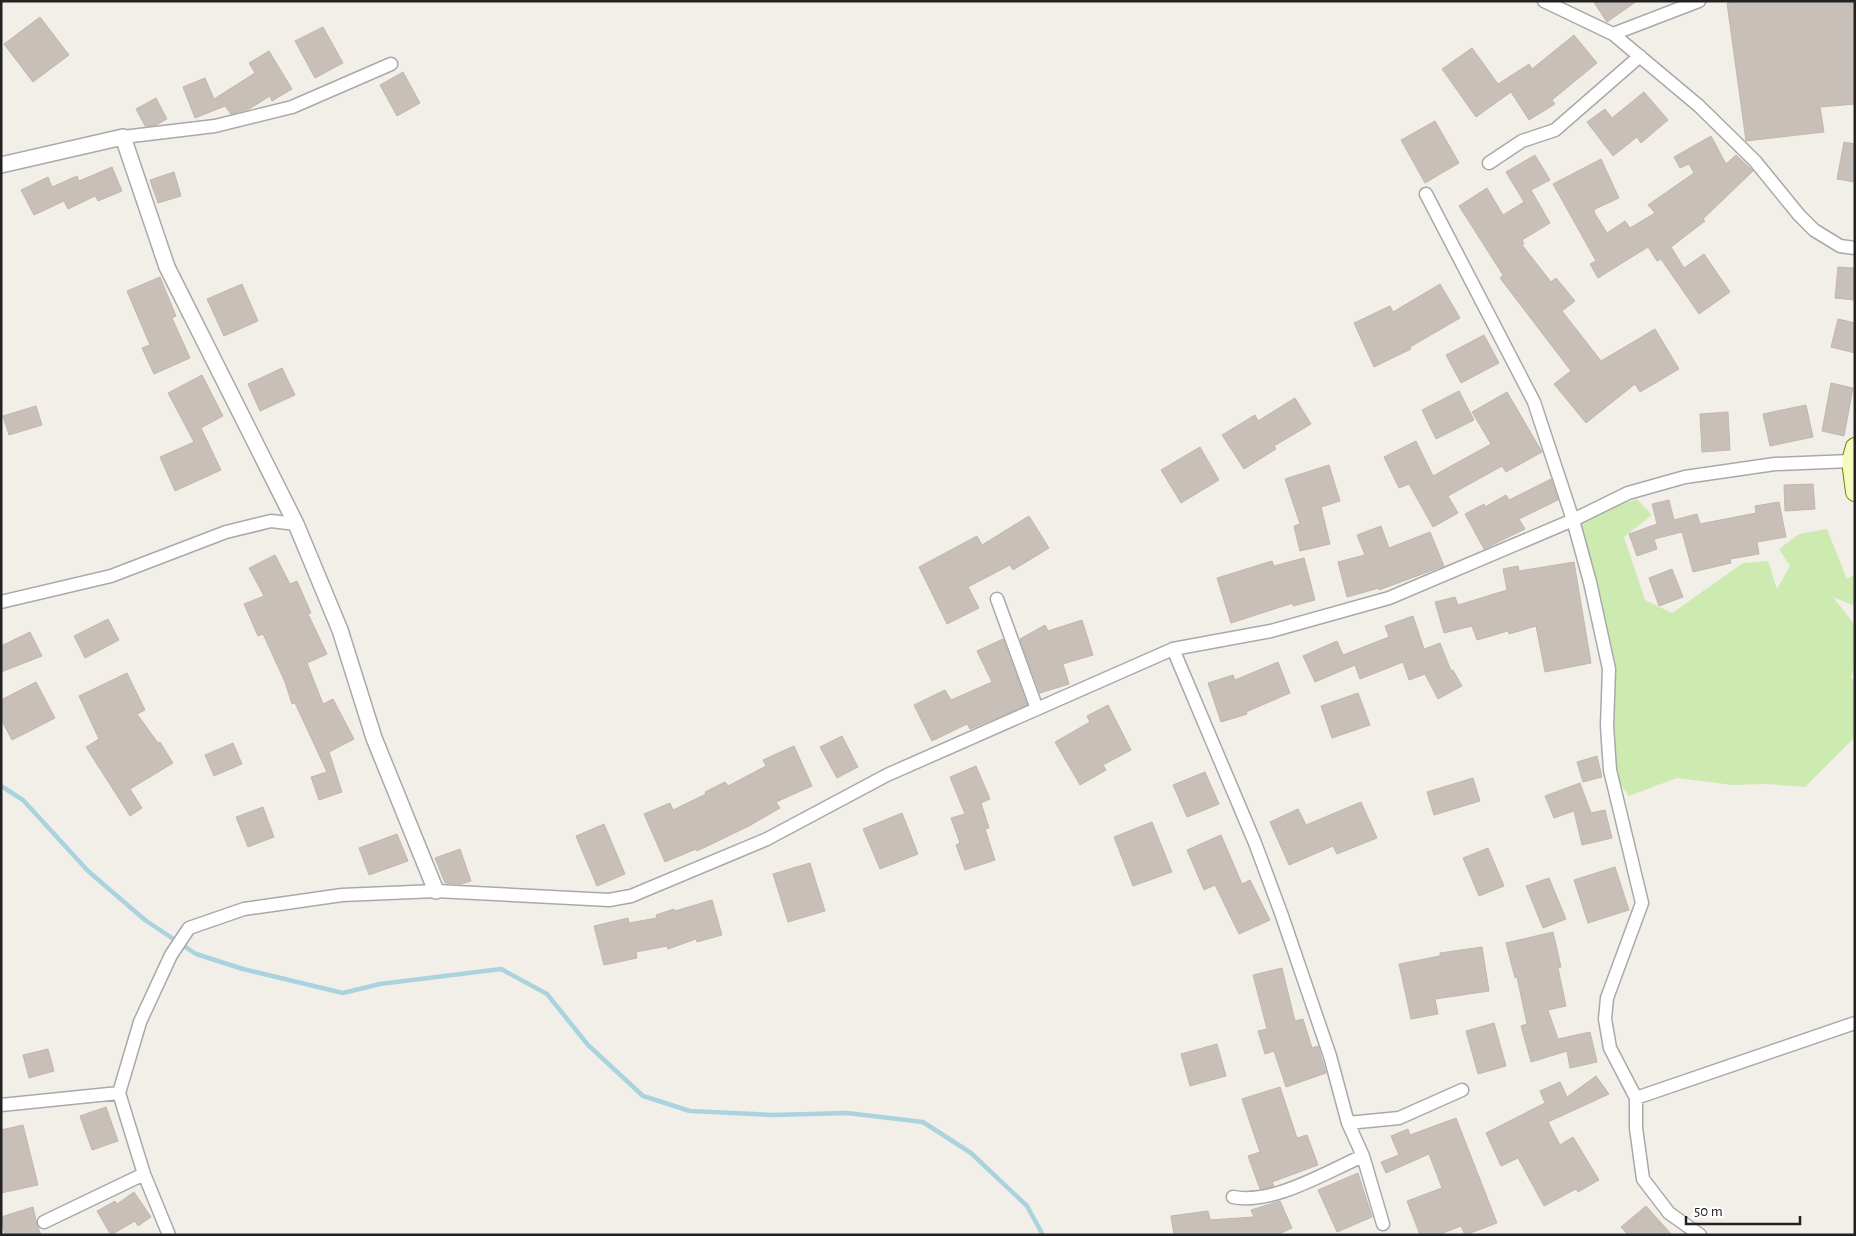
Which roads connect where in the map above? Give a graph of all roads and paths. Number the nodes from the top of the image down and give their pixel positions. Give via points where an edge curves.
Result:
1 (1544, 1) edge
2 (1699, 1) edge
3 (1613, 34) junction
4 (1640, 56) junction
5 (391, 64) dead end
6 (123, 137) junction
7 (1490, 163) dead end
8 (1, 165) edge
9 (1426, 194) dead end
10 (1855, 248) edge
11 (1853, 454) edge
12 (1855, 492) edge
13 (1573, 520) junction
14 (296, 524) junction
15 (997, 599) dead end
16 (1, 602) edge
17 (1173, 648) junction
18 (1037, 709) junction
19 (436, 891) junction
20 (1855, 1023) edge
21 (1462, 1090) dead end
22 (119, 1093) junction
23 (1636, 1098) junction
24 (1, 1105) edge
25 (1348, 1123) junction
26 (1363, 1156) junction
27 (144, 1174) junction
28 (1233, 1197) dead end
29 (44, 1222) dead end
30 (1383, 1224) dead end
31 (169, 1235) edge
32 (1700, 1235) edge

1 - 3 street
2 - 3 street
3 - 4 street
4 - 7 street via 1555,130 1522,141
4 - 10 street via 1755,161 1814,230 1840,246
5 - 6 street via 292,107 215,126
6 - 8 street
6 - 14 street via 167,267
9 - 13 street via 1534,402
11 - 12 main road
11 - 13 street via 1685,477 1628,493
13 - 17 street via 1389,598 1271,631
13 - 23 street via 1609,669 1607,726 1610,770 1642,903 1607,998 1605,1018 1610,1048
14 - 16 street via 271,521 226,532 111,576
14 - 19 street via 340,630 374,738
15 - 18 street
17 - 18 street
17 - 25 street via 1281,913 1330,1056
18 - 19 street via 888,775 766,839 632,896 609,900
19 - 22 street via 342,895 244,909 189,928 172,955 140,1022
20 - 23 street
21 - 25 street via 1399,1118
22 - 24 street
22 - 27 street
23 - 32 street via 1642,1179 1669,1213
25 - 26 street
26 - 28 street via 1279,1193 1248,1200
26 - 30 street
27 - 29 street
27 - 31 street

